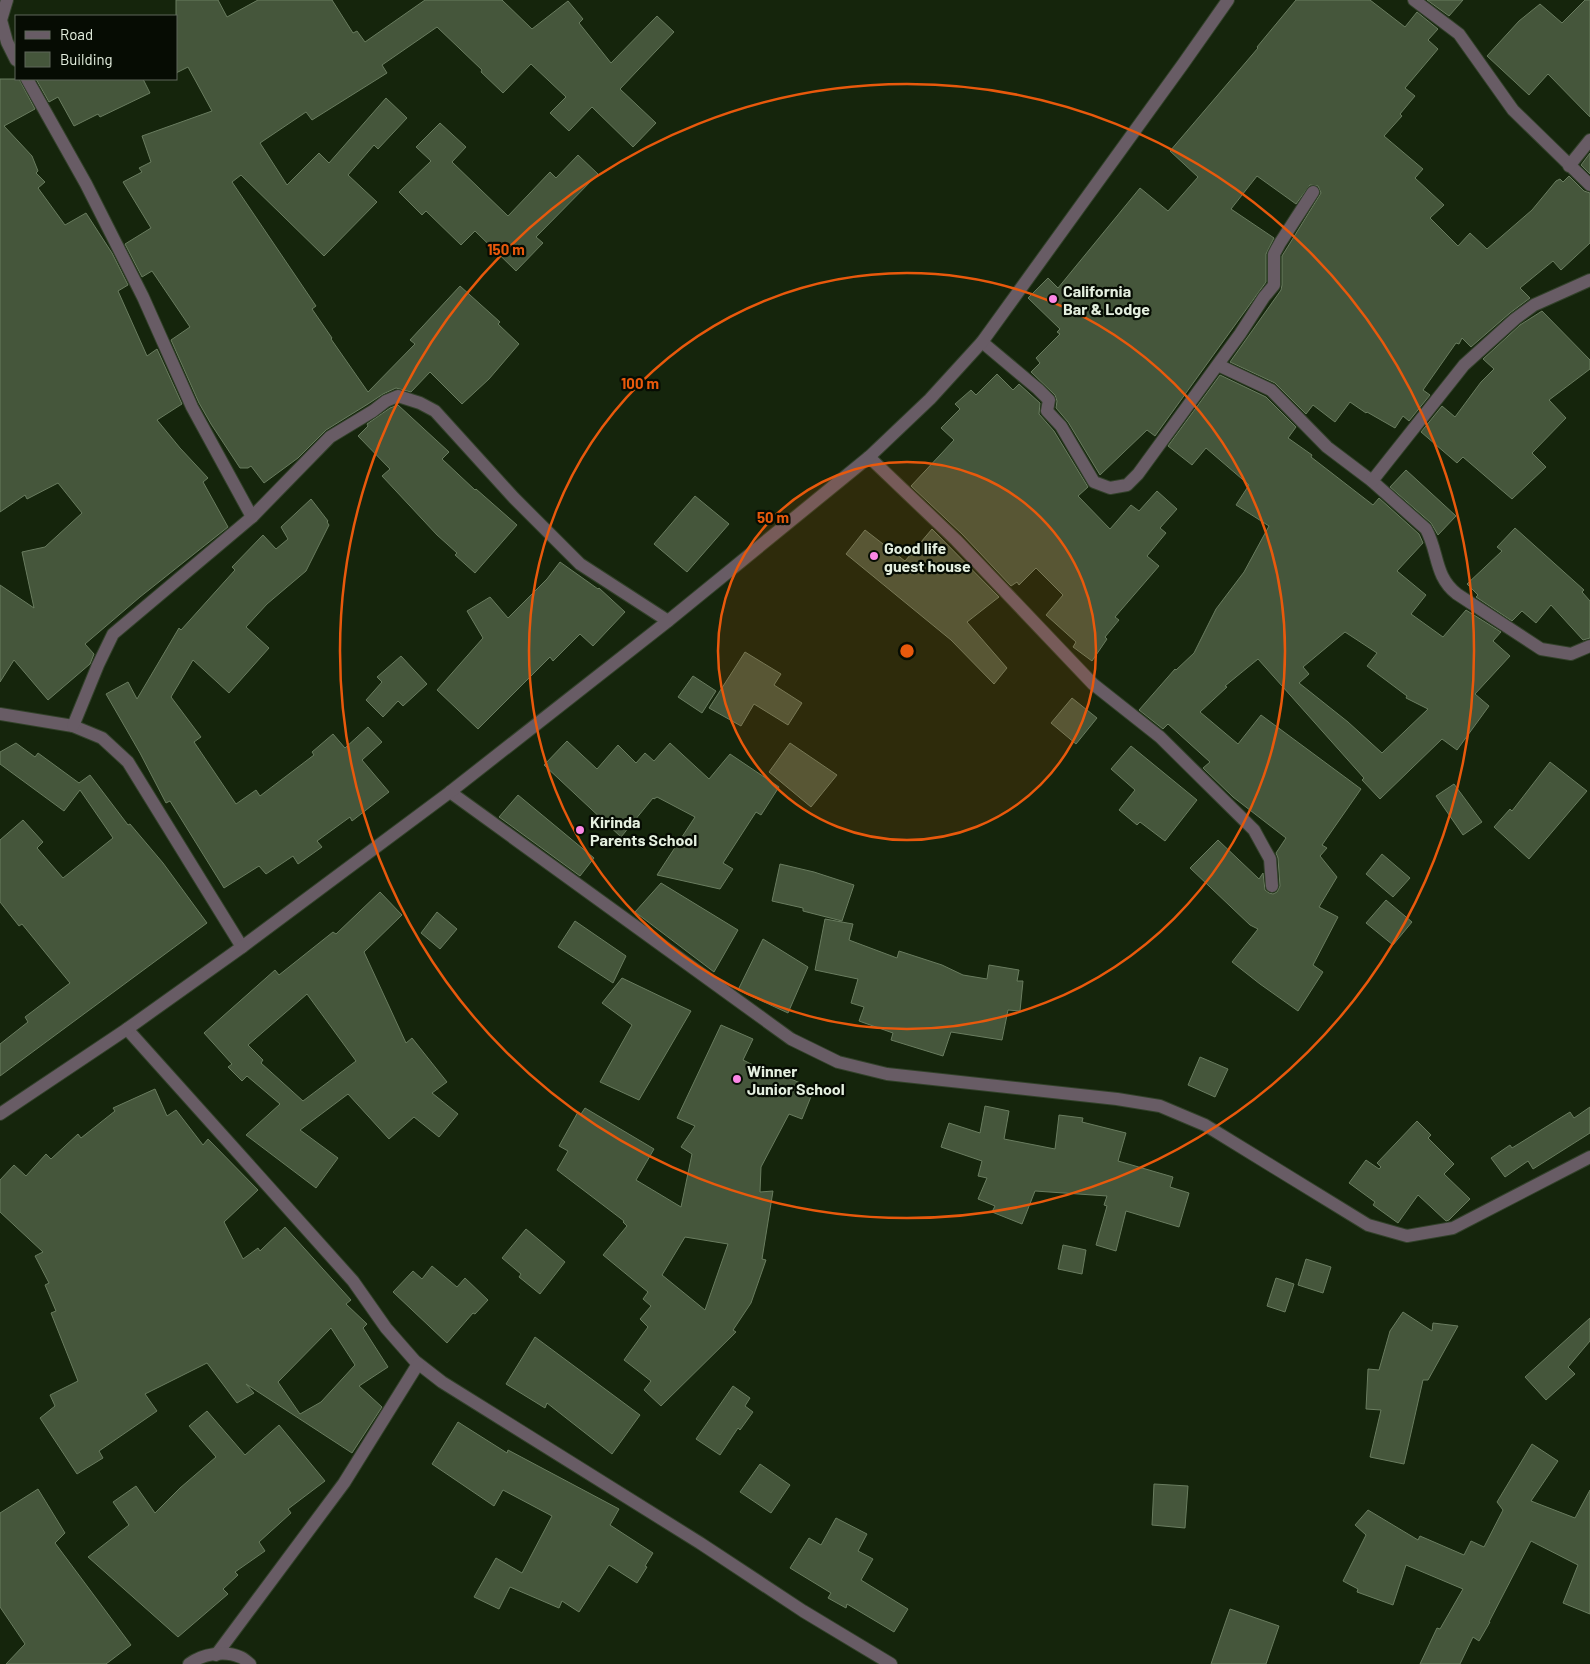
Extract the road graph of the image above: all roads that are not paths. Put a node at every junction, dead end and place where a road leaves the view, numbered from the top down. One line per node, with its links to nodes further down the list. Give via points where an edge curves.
1 (7, 0): 4 (street, via 0,20)
2 (1228, 0): 11 (street)
3 (1414, 0): 7 (street, via 1459,34 1512,110)
4 (15, 58)
5 (28, 80): 15 (street, via 86,184 143,296 192,407)
6 (1590, 140): 7 (street)
7 (1568, 166): 8 (street)
8 (1590, 185)
9 (1314, 192): 12 (street, via 1274,254 1274,285)
10 (1590, 280): 14 (street, via 1534,305 1464,365)
11 (982, 342): 12 (street, via 1049,400 1047,411 1061,426 1094,482 1110,488 1127,486 1138,474); 13 (street)
12 (1218, 365): 14 (street, via 1271,390 1327,447)
13 (869, 457): 16 (street); 21 (street, via 956,540 1093,684 1160,737 1254,830 1270,859)
14 (1372, 481): 17 (street, via 1426,529 1447,587 1541,649 1571,654)
15 (252, 517): 16 (street, via 330,437 398,396 435,412 580,564); 19 (street, via 113,634)
16 (668, 621): 20 (street)
17 (1590, 646)
18 (0, 714): 19 (street)
19 (73, 726): 22 (street, via 102,738 128,762)
20 (450, 792): 22 (street); 25 (street, via 791,1039 838,1062 887,1074 1160,1106 1205,1125 1368,1225 1407,1236 1453,1228)
21 (1272, 886)
22 (242, 946): 23 (street)
23 (127, 1029): 24 (street); 26 (street, via 353,1281 386,1328)
24 (0, 1114)
25 (1590, 1156)
26 (418, 1364): 27 (street, via 344,1483); 30 (street)
27 (216, 1655): 28 (street, via 203,1656); 29 (street, via 226,1653 241,1657)
28 (189, 1664)
29 (250, 1664)
30 (890, 1664)

